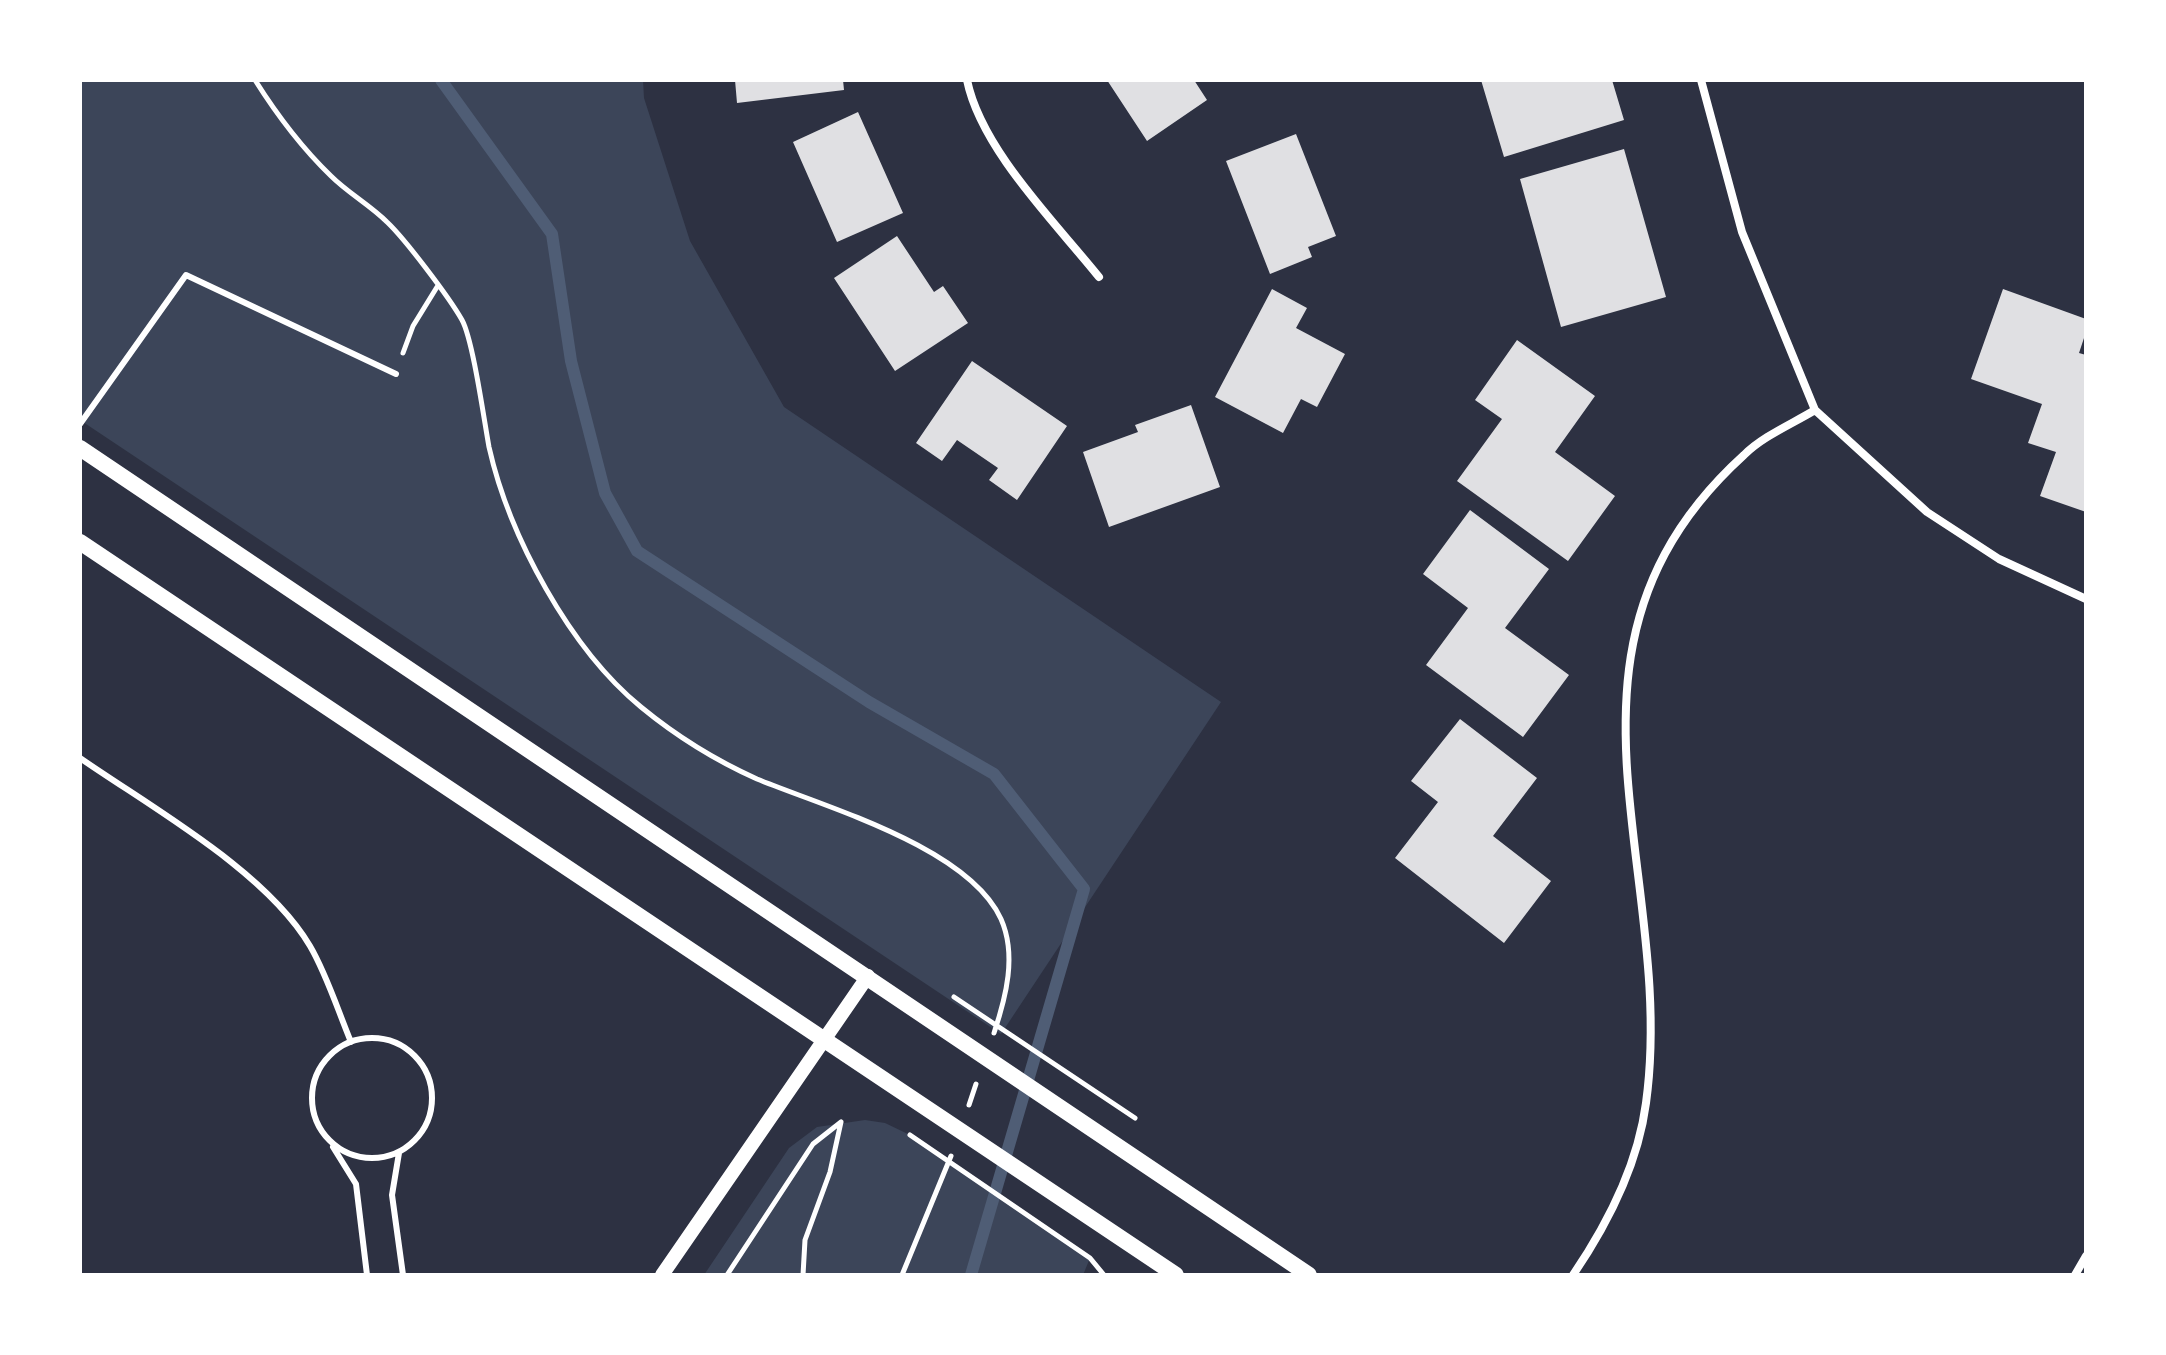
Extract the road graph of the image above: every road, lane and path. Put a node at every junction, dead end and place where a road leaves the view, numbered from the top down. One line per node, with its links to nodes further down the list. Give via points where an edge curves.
1 (255, 80): 5 (path, via 284,126 333,178 388,223)
2 (967, 80): 4 (street, via 970,99 1006,160)
3 (1701, 80): 7 (street, via 1742,232)
4 (1099, 277)
5 (437, 287): 6 (path, via 413,326); 17 (path, via 463,322 492,458 546,592 631,699 667,728 755,778 857,815 939,860 979,889 1001,919 1009,955 1005,1002)
6 (396, 374): 8 (lane, via 186,275)
7 (1815, 410): 11 (street, via 1927,512 1999,559); 35 (street, via 1745,453 1696,506 1664,555 1638,622 1626,685 1624,753 1651,1012 1646,1105 1623,1188)
8 (80, 424)
9 (80, 448): 13 (main road)
10 (80, 542): 15 (main road)
11 (2086, 599)
12 (81, 760): 16 (lane, via 254,879 283,908 311,947)
13 (868, 976): 15 (street); 34 (main road)
14 (954, 997): 20 (path)
15 (824, 1038): 28 (street); 33 (main road)
16 (351, 1042): 22 (lane, via 319,1068 312,1087 318,1128); 24 (lane, via 391,1041 408,1050 427,1075 432,1104 426,1124)
17 (990, 1045)
18 (979, 1074): 19 (path)
19 (964, 1117)
20 (1135, 1118)
21 (910, 1135): 32 (path, via 1090,1258)
22 (332, 1144): 24 (lane, via 364,1159); 26 (lane, via 356,1184)
23 (954, 1146): 31 (path)
24 (399, 1153): 27 (lane, via 392,1195)
25 (2086, 1256): 36 (street)
26 (367, 1275)
27 (403, 1275)
28 (662, 1275)
29 (727, 1275): 30 (path, via 813,1144 841,1122 830,1172 805,1240)
30 (803, 1275)
31 (902, 1275)
32 (1104, 1275)
33 (1176, 1275)
34 (1309, 1275)
35 (1573, 1275)
36 (2075, 1275)

